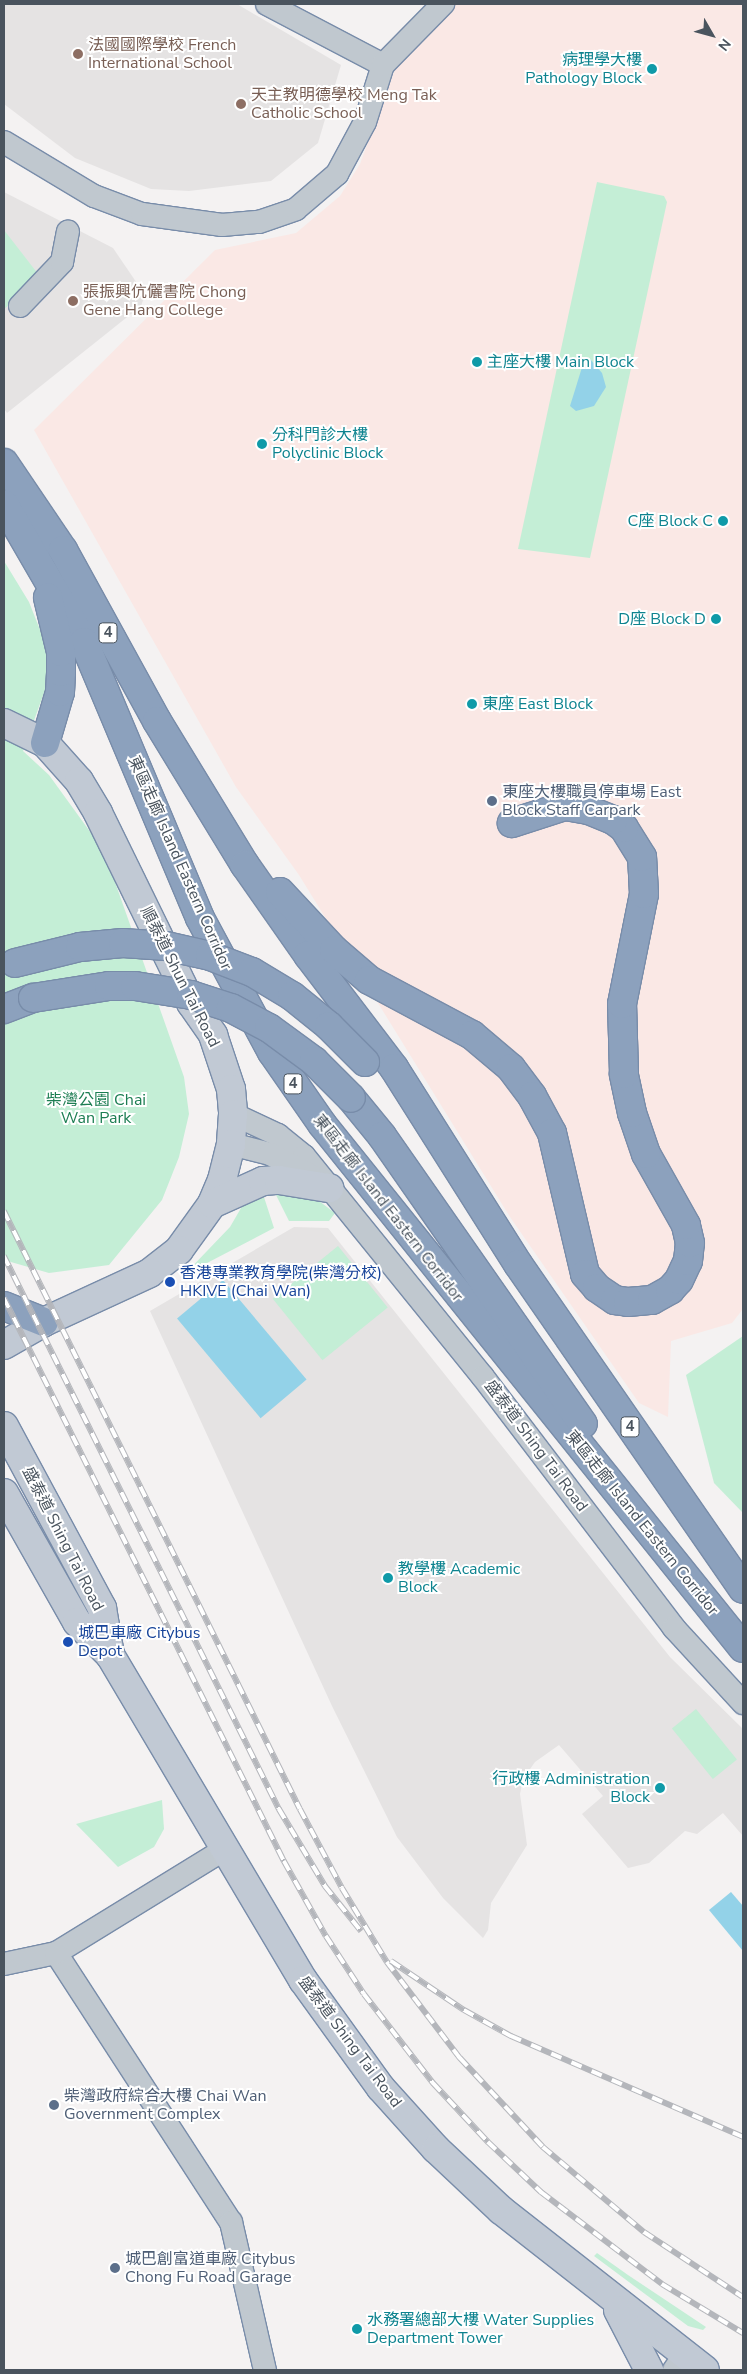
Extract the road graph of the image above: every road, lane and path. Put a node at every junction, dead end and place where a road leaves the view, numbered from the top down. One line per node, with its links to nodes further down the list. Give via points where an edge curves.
1 (267, 4): 3 (street)
2 (443, 4): 3 (street)
3 (383, 65): 4 (street, via 365,122 337,174 296,209 259,222 222,224 142,214 94,196)
4 (4, 142)
5 (68, 232): 6 (street, via 62,262)
6 (20, 306)
7 (4, 463): 12 (highway, 4, via 62,550 132,677)
8 (4, 504): 9 (highway, 東區走廊 Island Eastern Corridor / 4)
9 (24, 536): 11 (highway, via 44,585 61,652 60,692); 26 (highway, 東區走廊 Island Eastern Corridor / 4, via 84,642 200,918 272,1052 322,1124)
10 (4, 723): 11 (street, 順泰道 Shun Tai Road)
11 (45, 743): 16 (street, 順泰道 Shun Tai Road, via 79,781 98,813 191,1003 213,1035 231,1088)
12 (209, 806): 13 (highway, via 278,890 354,968 402,1000 472,1035 511,1068 532,1096 552,1133 585,1274 597,1288 615,1300 652,1300 670,1290 679,1280 688,1261 690,1243 686,1225 646,1154 632,1113 624,1074 622,1004 644,894 642,857 624,828 588,810 565,806); 20 (highway, 4, via 277,913 394,1068)
13 (512, 823)
14 (9, 966): 20 (highway, bridge, via 80,947 123,943 166,946 210,956 252,972 292,996 329,1026 365,1062)
15 (4, 1009): 26 (highway, bridge, via 33,998 109,986 142,986 190,995 230,1008 270,1028 314,1061 351,1098 427,1201)
16 (232, 1114): 17 (street, 順泰道 Shun Tai Road); 18 (street, 盛泰道 Shing Tai Road, via 278,1135 304,1156)
17 (231, 1144): 18 (street, 盛泰道 Shing Tai Road, via 270,1154); 19 (street, 順泰道 Shun Tai Road)
18 (329, 1188): 19 (street, via 279,1180 263,1181); 30 (street, 盛泰道 Shing Tai Road, via 483,1377 674,1628)
19 (212, 1204): 22 (street, 順泰道 Shun Tai Road, via 192,1235 164,1264)
20 (518, 1264): 27 (highway, 4)
21 (4, 1306): 22 (highway)
22 (44, 1322): 23 (street, 順泰道 Shun Tai Road)
23 (4, 1345)
24 (4, 1426): 29 (street, 盛泰道 Shing Tai Road, via 102,1608)
25 (4, 1493): 29 (street, 盛泰道 Shing Tai Road, via 77,1622)
26 (675, 1562): 28 (highway, 東區走廊 Island Eastern Corridor / 4)
27 (743, 1589)
28 (743, 1648)
29 (110, 1655): 31 (street, 盛泰道 Shing Tai Road)
30 (743, 1703)
31 (225, 1849): 32 (street); 34 (street, 盛泰道 Shing Tai Road, via 303,1980 381,2088 436,2149 502,2210)
32 (56, 1953): 33 (street); 36 (street, via 231,2222)
33 (4, 1964)
34 (610, 2298): 35 (street, 盛泰道 Shing Tai Road); 37 (street, via 640,2348)
35 (688, 2365)
36 (265, 2370)
37 (649, 2370)

